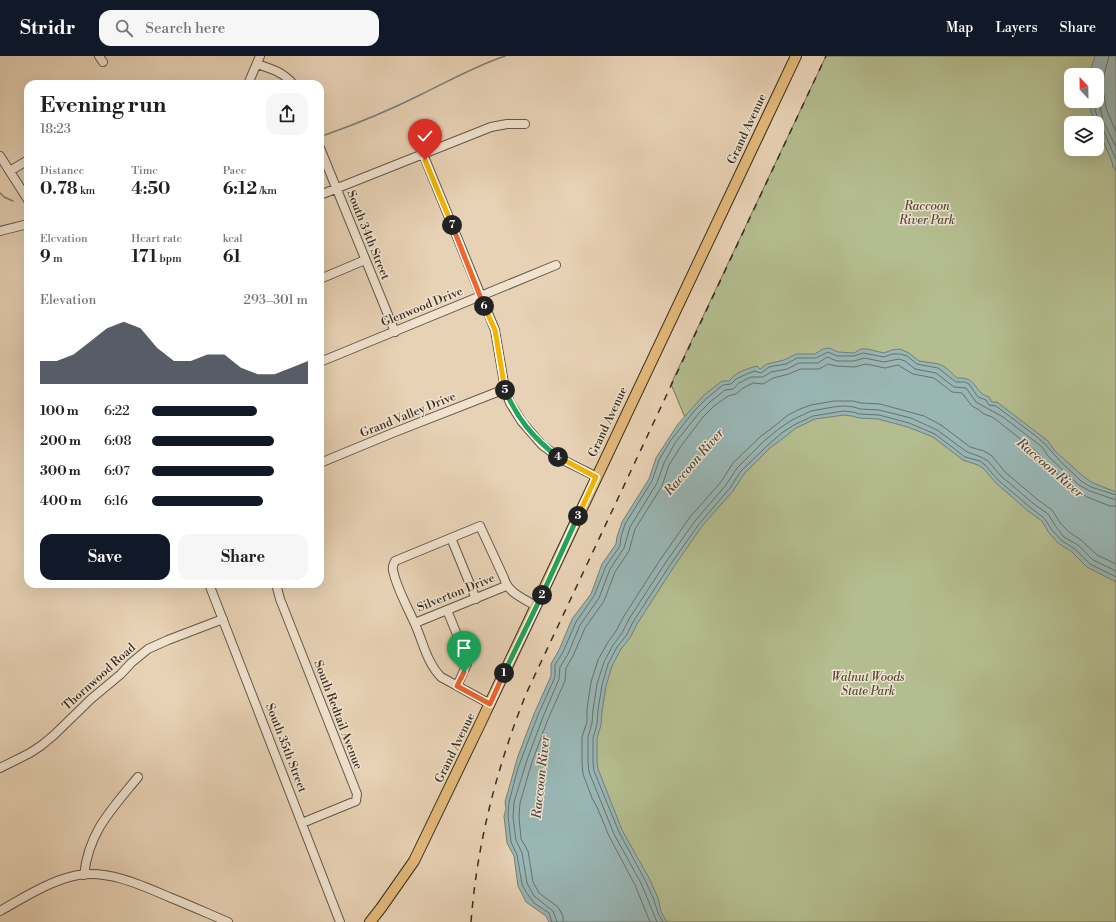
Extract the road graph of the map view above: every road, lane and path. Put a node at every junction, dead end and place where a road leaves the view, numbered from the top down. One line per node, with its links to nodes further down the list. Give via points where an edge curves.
1 (796, 56): 24 (main road, Grand Avenue)
2 (259, 60): 3 (street); 4 (street)
3 (250, 80)
4 (290, 80)
5 (525, 124): 6 (street, via 491,127)
6 (423, 154): 11 (street); 19 (street)
7 (0, 156): 10 (street)
8 (324, 158): 11 (street, South 34th Street)
9 (24, 162): 10 (street)
10 (10, 171): 12 (street)
11 (336, 189): 13 (street); 16 (street, South 34th Street)
12 (24, 194)
13 (324, 194)
14 (24, 225): 15 (street)
15 (0, 232)
16 (365, 260): 18 (street); 20 (street, South 34th Street)
17 (556, 265): 19 (street, Glenwood Drive)
18 (324, 277)
19 (481, 296): 20 (street, Glenwood Drive); 22 (street, via 495,330)
20 (395, 332): 21 (street, Glenwood Drive)
21 (324, 360)
22 (505, 390): 23 (street, Grand Valley Drive); 24 (street, via 522,422 542,445 561,460)
23 (324, 461)
24 (596, 477): 30 (main road, Grand Avenue)
25 (451, 538): 26 (street, via 480,526); 29 (street); 33 (street, via 395,561 392,568)
26 (506, 586): 29 (street, Silverton Drive); 30 (street)
27 (211, 588): 32 (street, South 35th Street)
28 (277, 588): 38 (street, South Redtail Avenue, via 357,794 356,801)
29 (476, 599): 31 (street, Silverton Drive)
30 (536, 606): 35 (main road, Grand Avenue)
31 (447, 610): 33 (street, Silverton Drive); 34 (street, via 467,664)
32 (223, 619): 36 (street, Thornwood Road, via 148,649 42,745); 38 (street, South 35th Street)
33 (415, 623): 34 (street, via 435,671)
34 (457, 686): 35 (street)
35 (490, 704): 43 (main road, Grand Avenue, via 414,861)
36 (0, 768)
37 (138, 777): 39 (street, via 96,831 88,852)
38 (302, 823): 42 (street, South 35th Street)
39 (84, 875): 40 (street, via 61,880); 41 (street, via 109,876 133,882)
40 (0, 911)
41 (228, 922)
42 (340, 922)
43 (370, 922)

